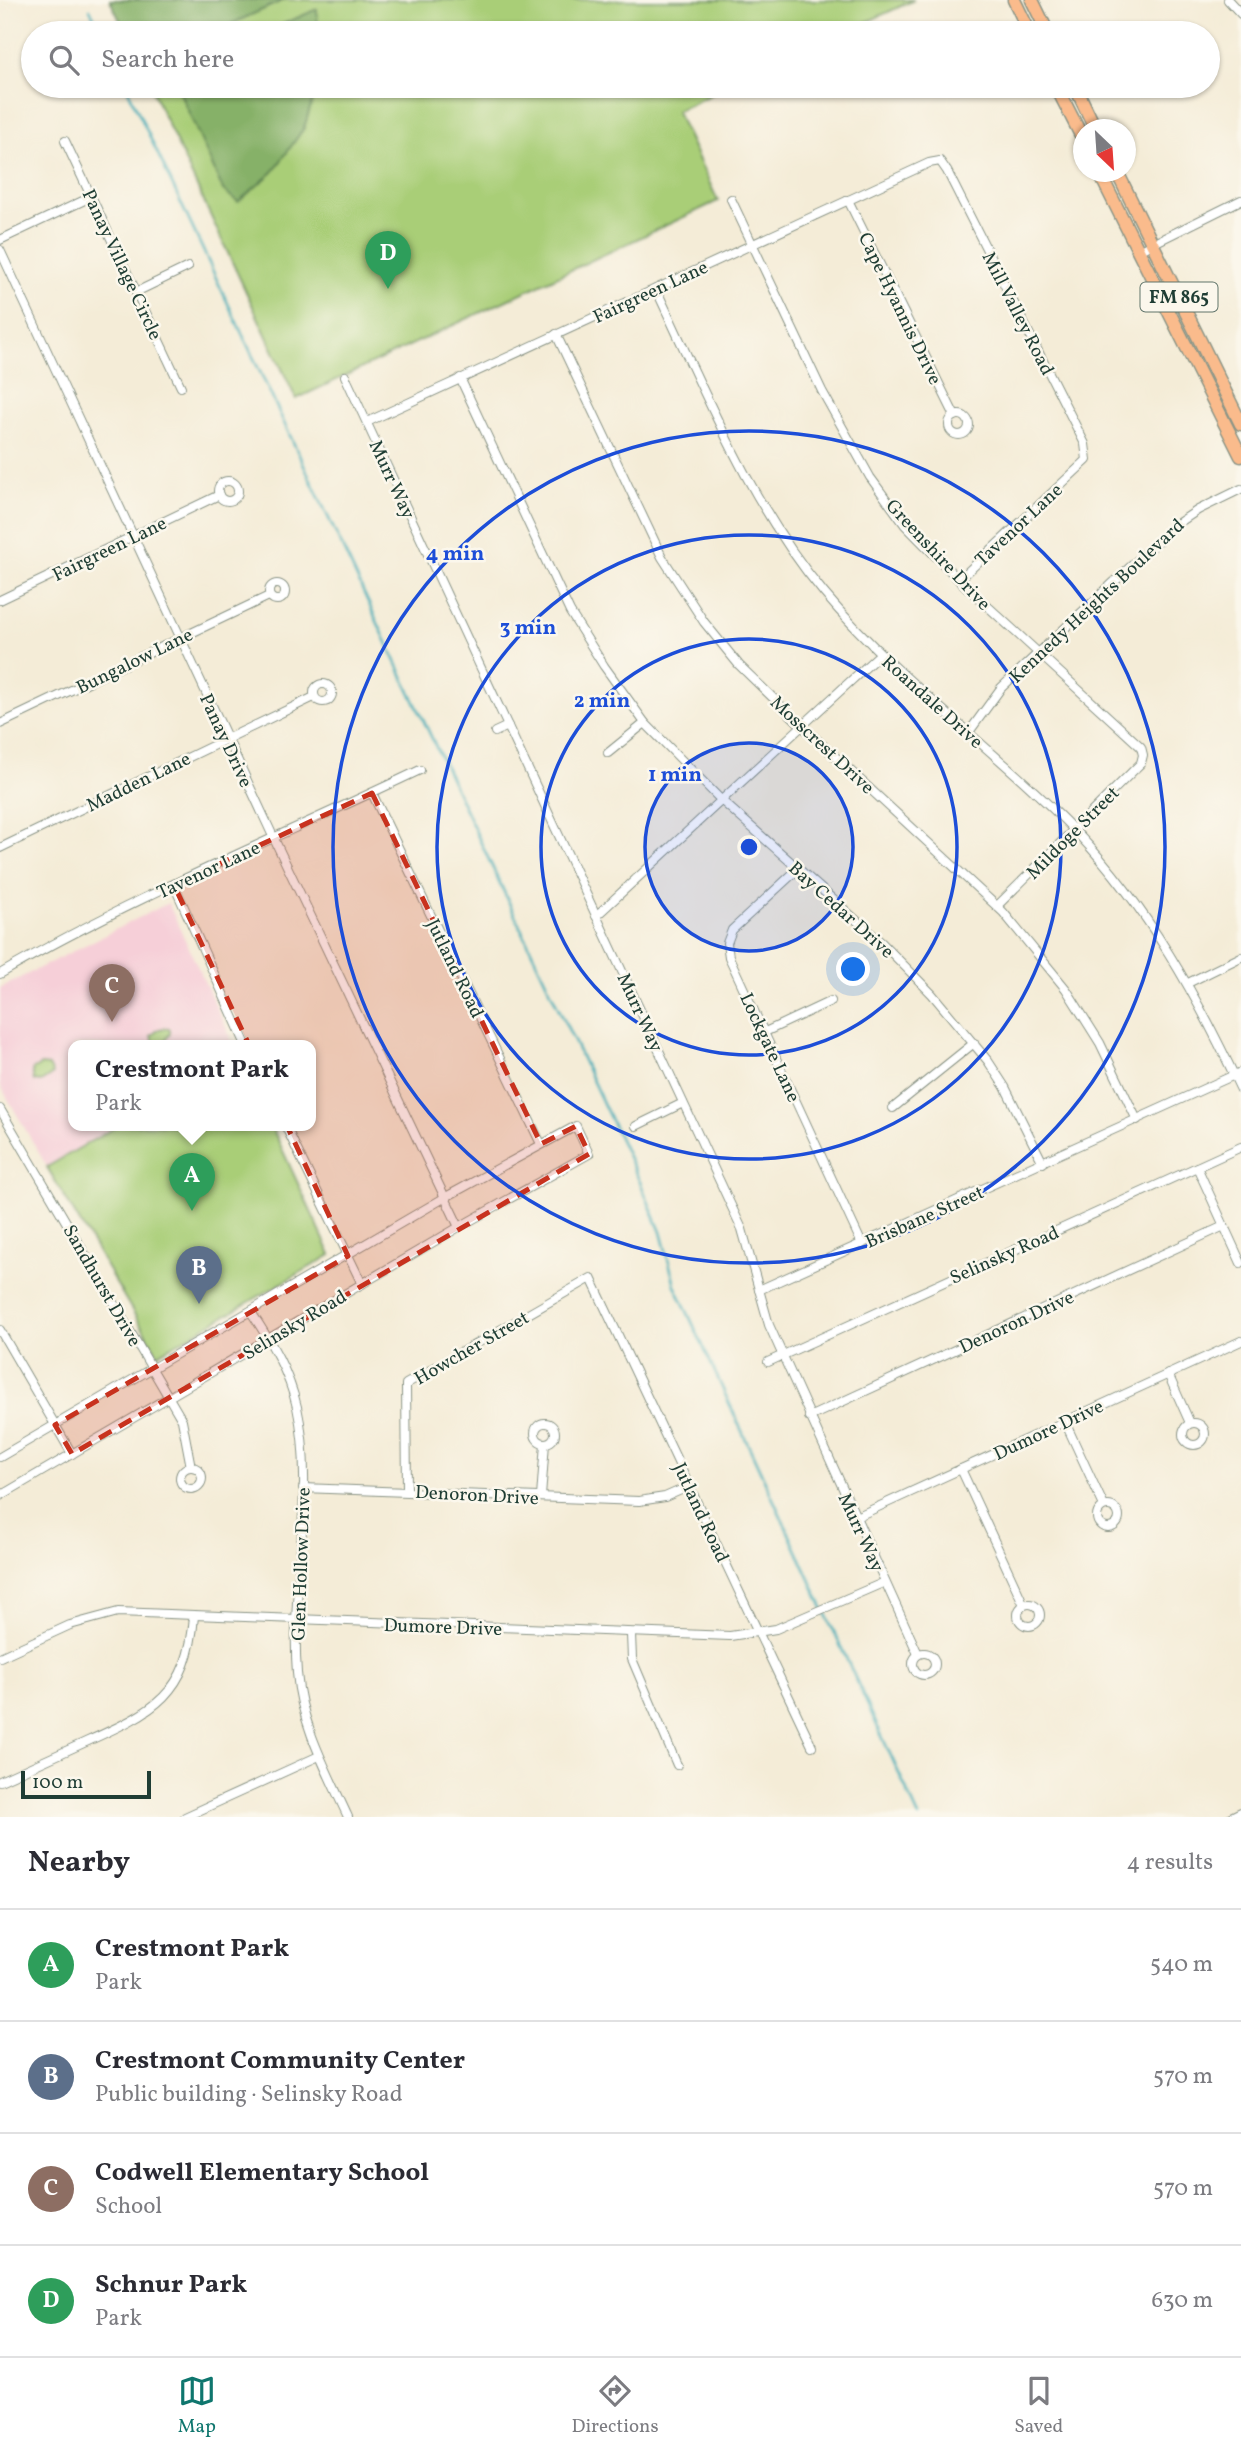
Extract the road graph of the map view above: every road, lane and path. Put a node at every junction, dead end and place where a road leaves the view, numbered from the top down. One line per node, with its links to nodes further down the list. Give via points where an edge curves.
1 (1014, 0): 5 (main road)
2 (1031, 0): 6 (main road)
3 (1228, 0): 4 (street)
4 (1241, 14)
5 (1024, 21)
6 (1042, 21)
7 (1062, 98): 10 (main road)
8 (1068, 98): 10 (main road)
9 (1081, 98): 11 (main road)
10 (1064, 101): 12 (main road)
11 (1091, 119)
12 (1073, 120)
13 (65, 141): 17 (street, Panay Village Circle)
14 (935, 162): 19 (street, Fairgreen Lane); 39 (street, Mill Valley Road, via 947,171 1085,444 1087,460)
15 (1104, 182): 25 (main road, FM 865)
16 (1122, 182): 23 (main road, FM 865)
17 (91, 197): 21 (street); 28 (street, Panay Village Circle)
18 (731, 199): 22 (street, Greenshire Drive)
19 (848, 200): 22 (street, Fairgreen Lane); 35 (street, Cape Hyannis Drive)
20 (1241, 200): 23 (street)
21 (0, 240)
22 (753, 244): 27 (street, Fairgreen Lane); 43 (street, Greenshire Drive, via 822,391 870,477 905,525)
23 (1152, 244): 25 (street); 30 (main road, FM 865)
24 (0, 250): 42 (street, Panay Drive)
25 (1138, 251): 31 (main road, FM 865)
26 (188, 267): 28 (street)
27 (656, 289): 29 (street, Fairgreen Lane); 48 (street, Roandale Drive, via 742,471 780,536 824,593)
28 (136, 292): 34 (street, Panay Village Circle)
29 (556, 334): 33 (street, Fairgreen Lane); 52 (street, Mosscrest Drive, via 662,557 704,622 739,665)
30 (1212, 366): 31 (main road); 37 (main road, FM 865)
31 (1199, 372): 38 (main road, FM 865)
32 (345, 376): 36 (street, Murr Way)
33 (460, 379): 36 (street, Fairgreen Lane); 50 (street, Bay Cedar Drive, via 570,612)
34 (181, 387)
35 (955, 416)
36 (367, 422): 53 (street, Murr Way)
37 (1241, 424)
38 (1241, 456)
39 (1077, 469): 43 (street, Tavenor Lane)
40 (1241, 489): 47 (street, Kennedy Heights Boulevard, via 1174,526)
41 (219, 495): 42 (street, Fairgreen Lane)
42 (134, 536): 45 (street, Fairgreen Lane); 46 (street, Panay Drive)
43 (959, 580): 47 (street, Greenshire Drive)
44 (269, 596): 46 (street, Bungalow Lane)
45 (0, 600)
46 (179, 638): 51 (street, Bungalow Lane); 56 (street, Panay Drive)
47 (1037, 652): 55 (street, Kennedy Heights Boulevard, via 1001,688); 58 (street, Greenshire Drive, via 1141,747)
48 (880, 653): 52 (street); 55 (street, Roandale Drive)
49 (314, 697): 56 (street, Madden Lane)
50 (645, 723): 57 (street); 61 (street, Bay Cedar Drive)
51 (0, 724)
52 (801, 725): 61 (street); 67 (street, Mosscrest Drive)
53 (508, 726): 54 (street); 68 (street, Murr Way)
54 (495, 732)
55 (969, 732): 62 (street, Roandale Drive)
56 (227, 738): 63 (street, Panay Drive); 64 (street, Madden Lane)
57 (608, 753)
58 (1143, 755): 62 (street, Mildoge Street, via 1141,763)
59 (420, 770): 60 (street, Tavenor Lane)
60 (372, 793): 63 (street, Tavenor Lane); 84 (street, Jutland Road)
61 (721, 800): 65 (street, Bay Cedar Drive); 68 (street)
62 (1074, 831): 67 (street, Mildoge Street); 71 (street, Roandale Drive, via 1128,894)
63 (274, 838): 66 (street, Tavenor Lane); 88 (street, Panay Drive)
64 (0, 848)
65 (798, 869): 73 (street, Lockgate Lane, via 732,930 727,943 729,957); 75 (street, Bay Cedar Drive, via 882,943)
66 (174, 885): 70 (street, Tavenor Lane); 74 (street)
67 (997, 906): 81 (street, Mosscrest Drive, via 1066,989 1100,1043)
68 (596, 916): 78 (street, Murr Way)
69 (1241, 957): 71 (street)
70 (0, 974)
71 (1188, 983): 76 (street, Roandale Drive)
72 (831, 1001): 73 (street)
73 (765, 1032): 91 (street, Lockgate Lane)
74 (244, 1040)
75 (974, 1043): 79 (street); 86 (street, Bay Cedar Drive, via 1005,1087)
76 (1238, 1074): 77 (street, Roandale Drive); 81 (street, Brisbane Street)
77 (1241, 1090)
78 (683, 1103): 82 (street); 96 (street, Murr Way, via 742,1229)
79 (892, 1108)
80 (0, 1110): 103 (street, Sandhurst Drive)
81 (1137, 1120): 86 (street, Brisbane Street)
82 (636, 1126)
83 (288, 1131): 92 (street)
84 (541, 1144): 88 (street, Selinsky Road); 90 (street, Selinsky Road, via 576,1126 589,1154)
85 (1241, 1147): 87 (street, Selinsky Road)
86 (1043, 1163): 91 (street, Brisbane Street)
87 (1197, 1167): 89 (street); 101 (street, Selinsky Road)
88 (444, 1198): 90 (street, Panay Drive); 92 (street, Selinsky Road)
89 (1224, 1226): 93 (street); 106 (street, Denoron Drive)
90 (459, 1227): 95 (street, Selinsky Road)
91 (862, 1244): 96 (street, Brisbane Street)
92 (348, 1256): 95 (street); 97 (street, Selinsky Road)
93 (1241, 1263)
94 (591, 1278): 115 (street, Jutland Road); 117 (street, Howcher Street, via 406,1384)
95 (362, 1284): 99 (street, Selinsky Road)
96 (759, 1290): 101 (street, Murr Way)
97 (251, 1312): 99 (street, Glen Hollow Drive); 103 (street, Selinsky Road)
98 (0, 1330): 109 (street)
99 (270, 1340): 105 (street, Selinsky Road); 116 (street, Glen Hollow Drive, via 296,1406 303,1444)
100 (1241, 1341): 104 (street, Dumore Drive)
101 (781, 1356): 102 (street, Selinsky Road); 106 (street, Murr Way)
102 (768, 1362)
103 (152, 1369): 105 (street, Sandhurst Drive); 109 (street, Selinsky Road)
104 (1168, 1374): 107 (street, Dumore Drive); 108 (street)
105 (170, 1397): 111 (street, Selinsky Road); 113 (street, Sandhurst Drive, via 182,1420)
106 (809, 1417): 121 (street, Murr Way)
107 (1065, 1422): 114 (street, Dumore Drive); 120 (street)
108 (1190, 1423)
109 (55, 1425): 111 (street); 112 (street, Selinsky Road)
110 (545, 1443): 119 (street)
111 (72, 1454): 118 (street, Selinsky Road)
112 (0, 1457)
113 (191, 1467)
114 (961, 1469): 121 (street, Dumore Drive); 123 (street)
115 (690, 1486): 119 (street, Denoron Drive, via 639,1502); 126 (street, Jutland Road)
116 (303, 1488): 117 (street, Denoron Drive); 125 (street, Glen Hollow Drive)
117 (407, 1491): 119 (street, Denoron Drive)
118 (0, 1496)
119 (541, 1497)
120 (1104, 1506)
121 (856, 1517): 122 (street, Murr Way)
122 (885, 1581): 126 (street, Dumore Drive); 128 (street, Murr Way)
123 (1024, 1605)
124 (194, 1616): 125 (street, Dumore Drive); 129 (street, Dumore Drive, via 118,1612 93,1617); 133 (street, via 192,1644 182,1670 153,1708)
125 (298, 1619): 127 (street, Dumore Drive); 131 (street, Glen Hollow Drive, via 298,1684)
126 (759, 1633): 127 (street, Dumore Drive); 130 (street, Jutland Road)
127 (631, 1634): 132 (street, via 632,1659)
128 (918, 1654)
129 (0, 1657)
130 (812, 1746)
131 (319, 1756): 135 (street); 136 (street, Glen Hollow Drive)
132 (677, 1765)
133 (0, 1781)
134 (1241, 1812): 137 (street)
135 (185, 1817)
136 (348, 1817)
137 (1231, 1817)

